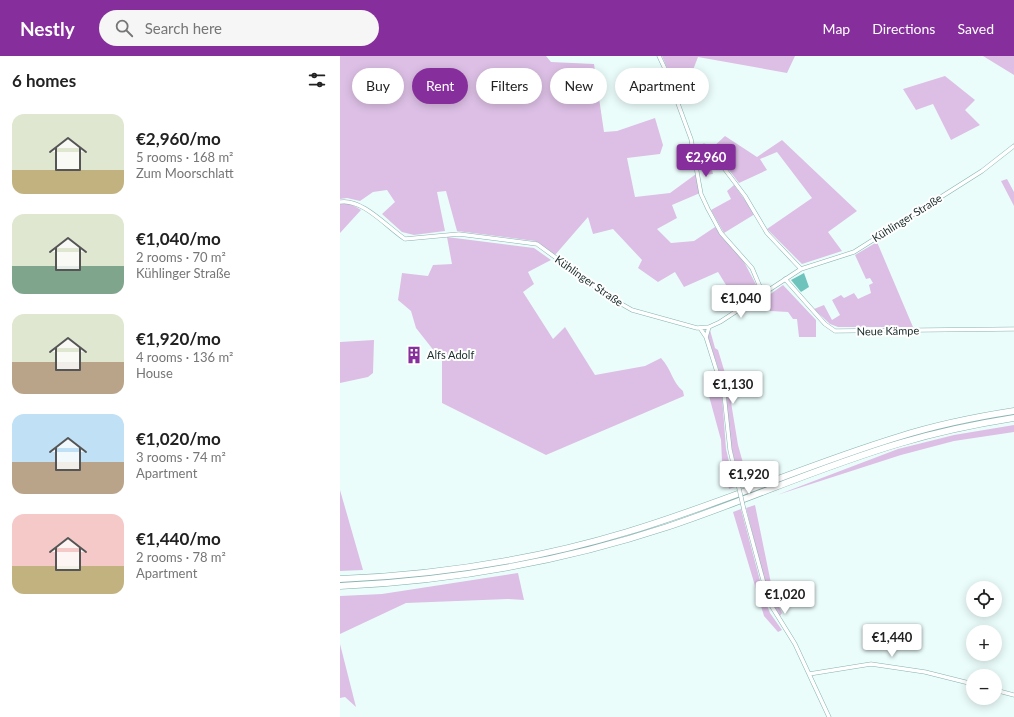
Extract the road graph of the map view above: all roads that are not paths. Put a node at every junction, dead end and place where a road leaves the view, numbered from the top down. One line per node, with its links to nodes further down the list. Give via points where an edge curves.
1 (659, 56): 3 (street)
2 (1014, 146): 5 (street, Kühlinger Straße, via 982,171 854,252)
3 (694, 149): 5 (street, via 708,147 745,196 767,233); 7 (street, via 701,194 708,209 721,233 752,268)
4 (340, 202): 9 (street, Kühlinger Straße, via 358,204 405,239 459,234 537,244 611,298 632,310)
5 (802, 269): 6 (street, Kühlinger Straße)
6 (785, 279): 7 (street, Kühlinger Straße); 10 (street, Neue Kämpe, via 825,324 835,331)
7 (764, 294): 8 (street, Kühlinger Straße)
8 (709, 327): 9 (street, Kühlinger Straße); 11 (street)
9 (700, 328): 11 (street)
10 (1014, 329)
11 (706, 337): 16 (street, bridge, via 724,394 730,450 769,602 795,644)
12 (1014, 411): 14 (highway, via 937,426 898,437 665,520 587,543 511,560 449,570)
13 (1014, 418): 15 (highway, via 900,443 667,527 589,549 505,568 427,580)
14 (340, 579)
15 (340, 586)
16 (809, 674): 17 (street, via 871,664 926,672); 20 (street)
17 (966, 682)
18 (1002, 692): 19 (street)
19 (1014, 695)
20 (829, 717)

